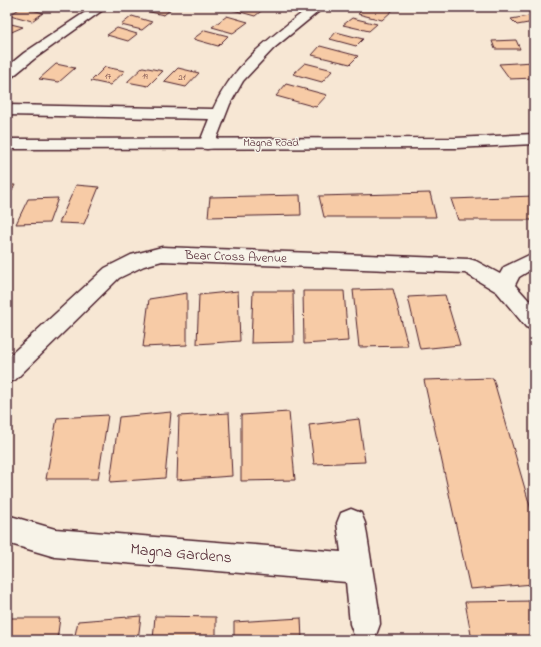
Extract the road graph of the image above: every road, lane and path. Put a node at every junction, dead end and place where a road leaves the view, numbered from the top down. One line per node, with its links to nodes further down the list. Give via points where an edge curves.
1 (101, 7): 3 (street)
2 (318, 7): 5 (street, via 262,53 229,92)
3 (7, 74)
4 (7, 110): 5 (street)
5 (218, 114): 8 (street)
6 (534, 139): 8 (street, Magna Road, via 456,143)
7 (7, 144): 8 (street, Magna Road)
8 (207, 144)
9 (529, 262): 10 (street, via 511,272)
10 (504, 286): 11 (street, Bear Cross Avenue); 12 (street, Bear Cross Avenue, via 469,266 162,254 138,260 112,273)
11 (534, 321)
12 (7, 373)
13 (351, 523): 15 (street)
14 (7, 529): 15 (street, Magna Gardens, via 55,544)
15 (358, 568): 16 (street, via 364,595)
16 (365, 624)

